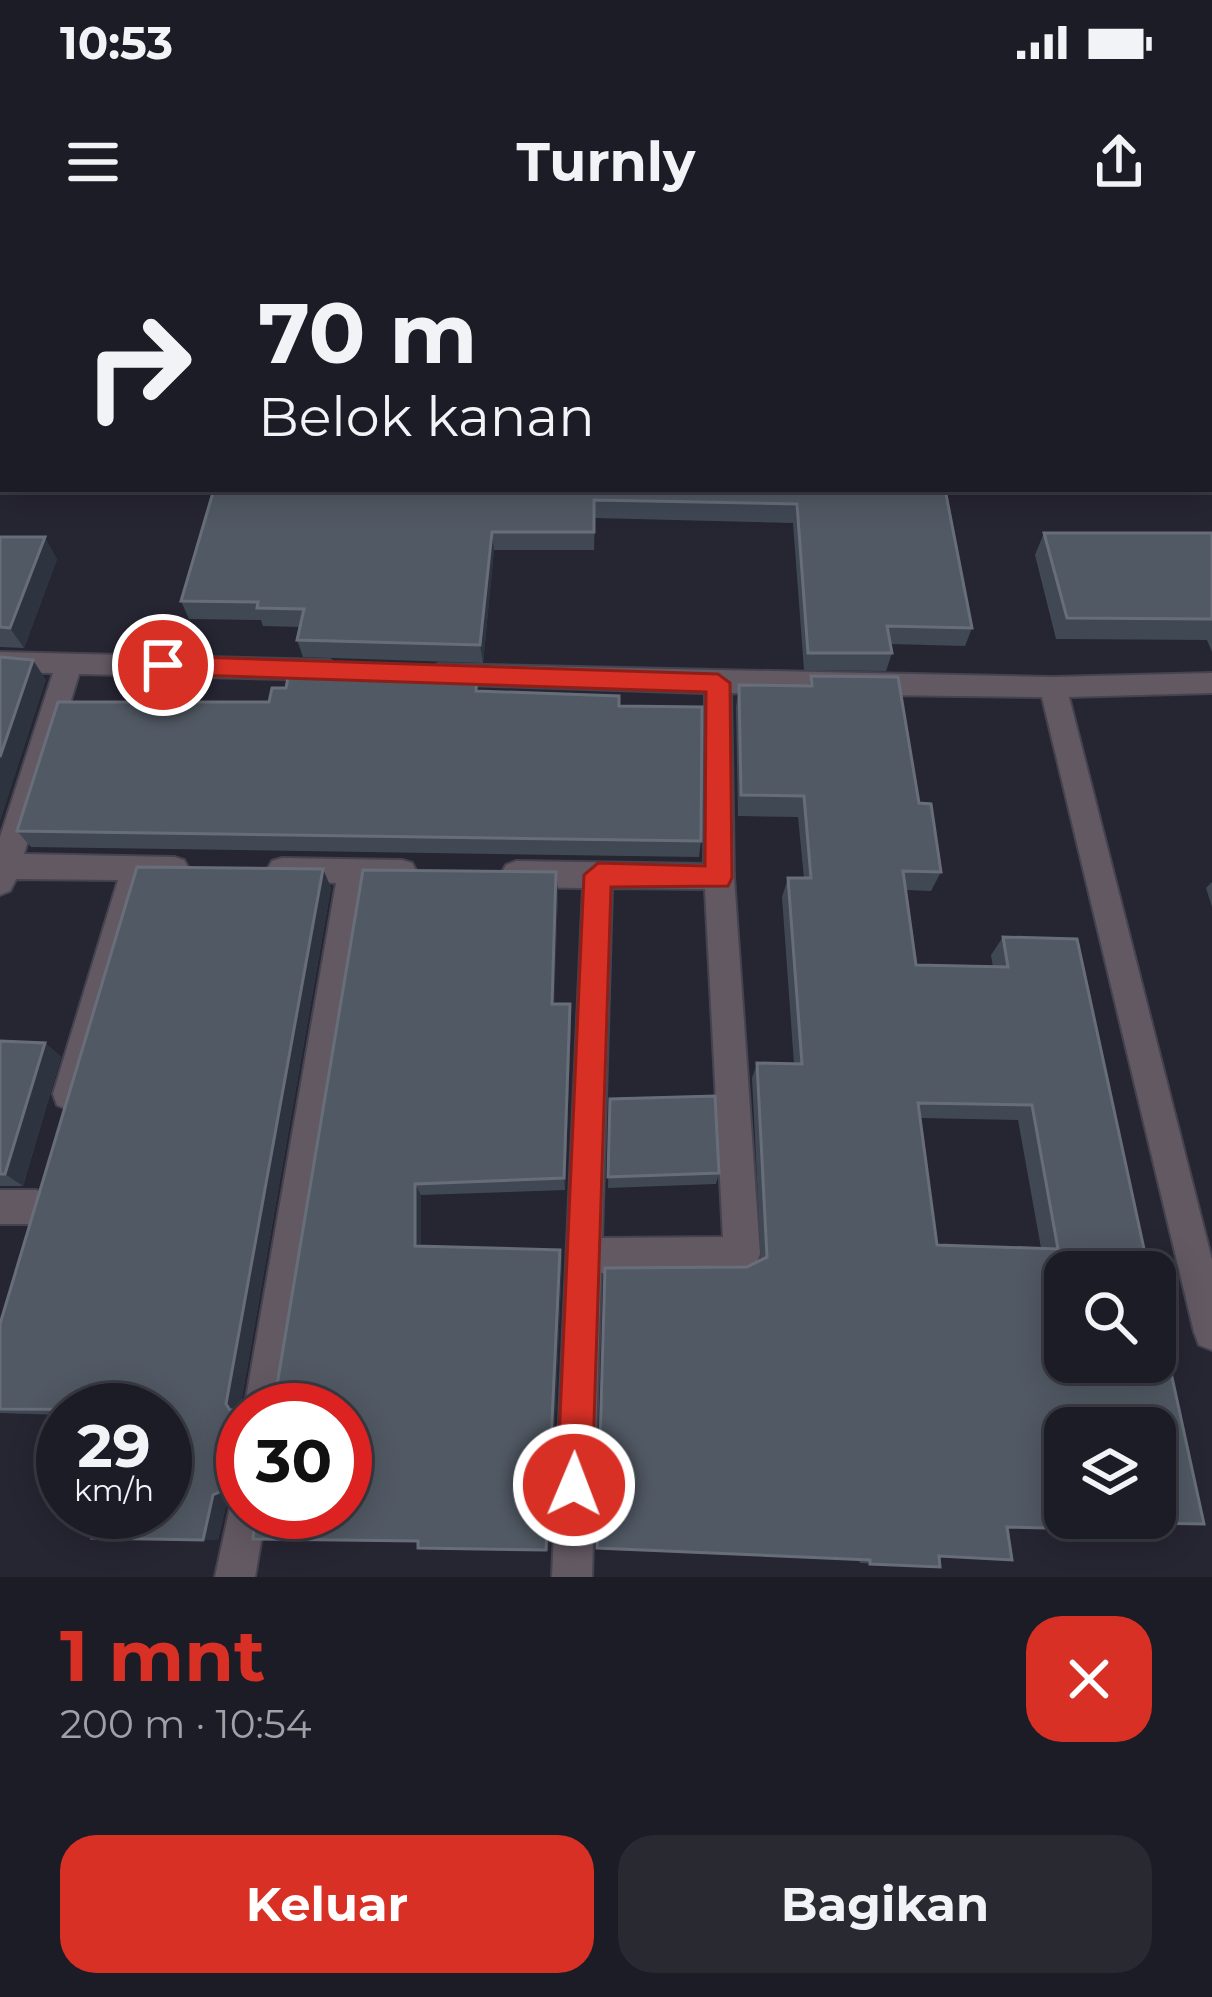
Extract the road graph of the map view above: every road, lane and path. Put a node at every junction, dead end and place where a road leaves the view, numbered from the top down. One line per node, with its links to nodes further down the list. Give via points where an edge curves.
1 (0, 662): 2 (street)
2 (70, 662): 3 (street); 14 (street)
3 (358, 671)
4 (406, 673): 5 (street)
5 (718, 683): 7 (street); 16 (street)
6 (1212, 683): 7 (street)
7 (1053, 687): 21 (street)
8 (136, 868): 9 (street); 14 (street); 17 (street)
9 (201, 869)
10 (244, 870): 11 (street)
11 (353, 871): 12 (street); 22 (street)
12 (442, 872)
13 (487, 873): 15 (street)
14 (3, 874)
15 (598, 875): 16 (street); 20 (street)
16 (718, 878): 20 (street, via 742,1254)
17 (62, 1117)
18 (26, 1200): 19 (street)
19 (24, 1250)
20 (581, 1256): 25 (street)
21 (1212, 1332)
22 (268, 1383)
23 (241, 1539): 24 (street)
24 (235, 1577)
25 (572, 1577)

